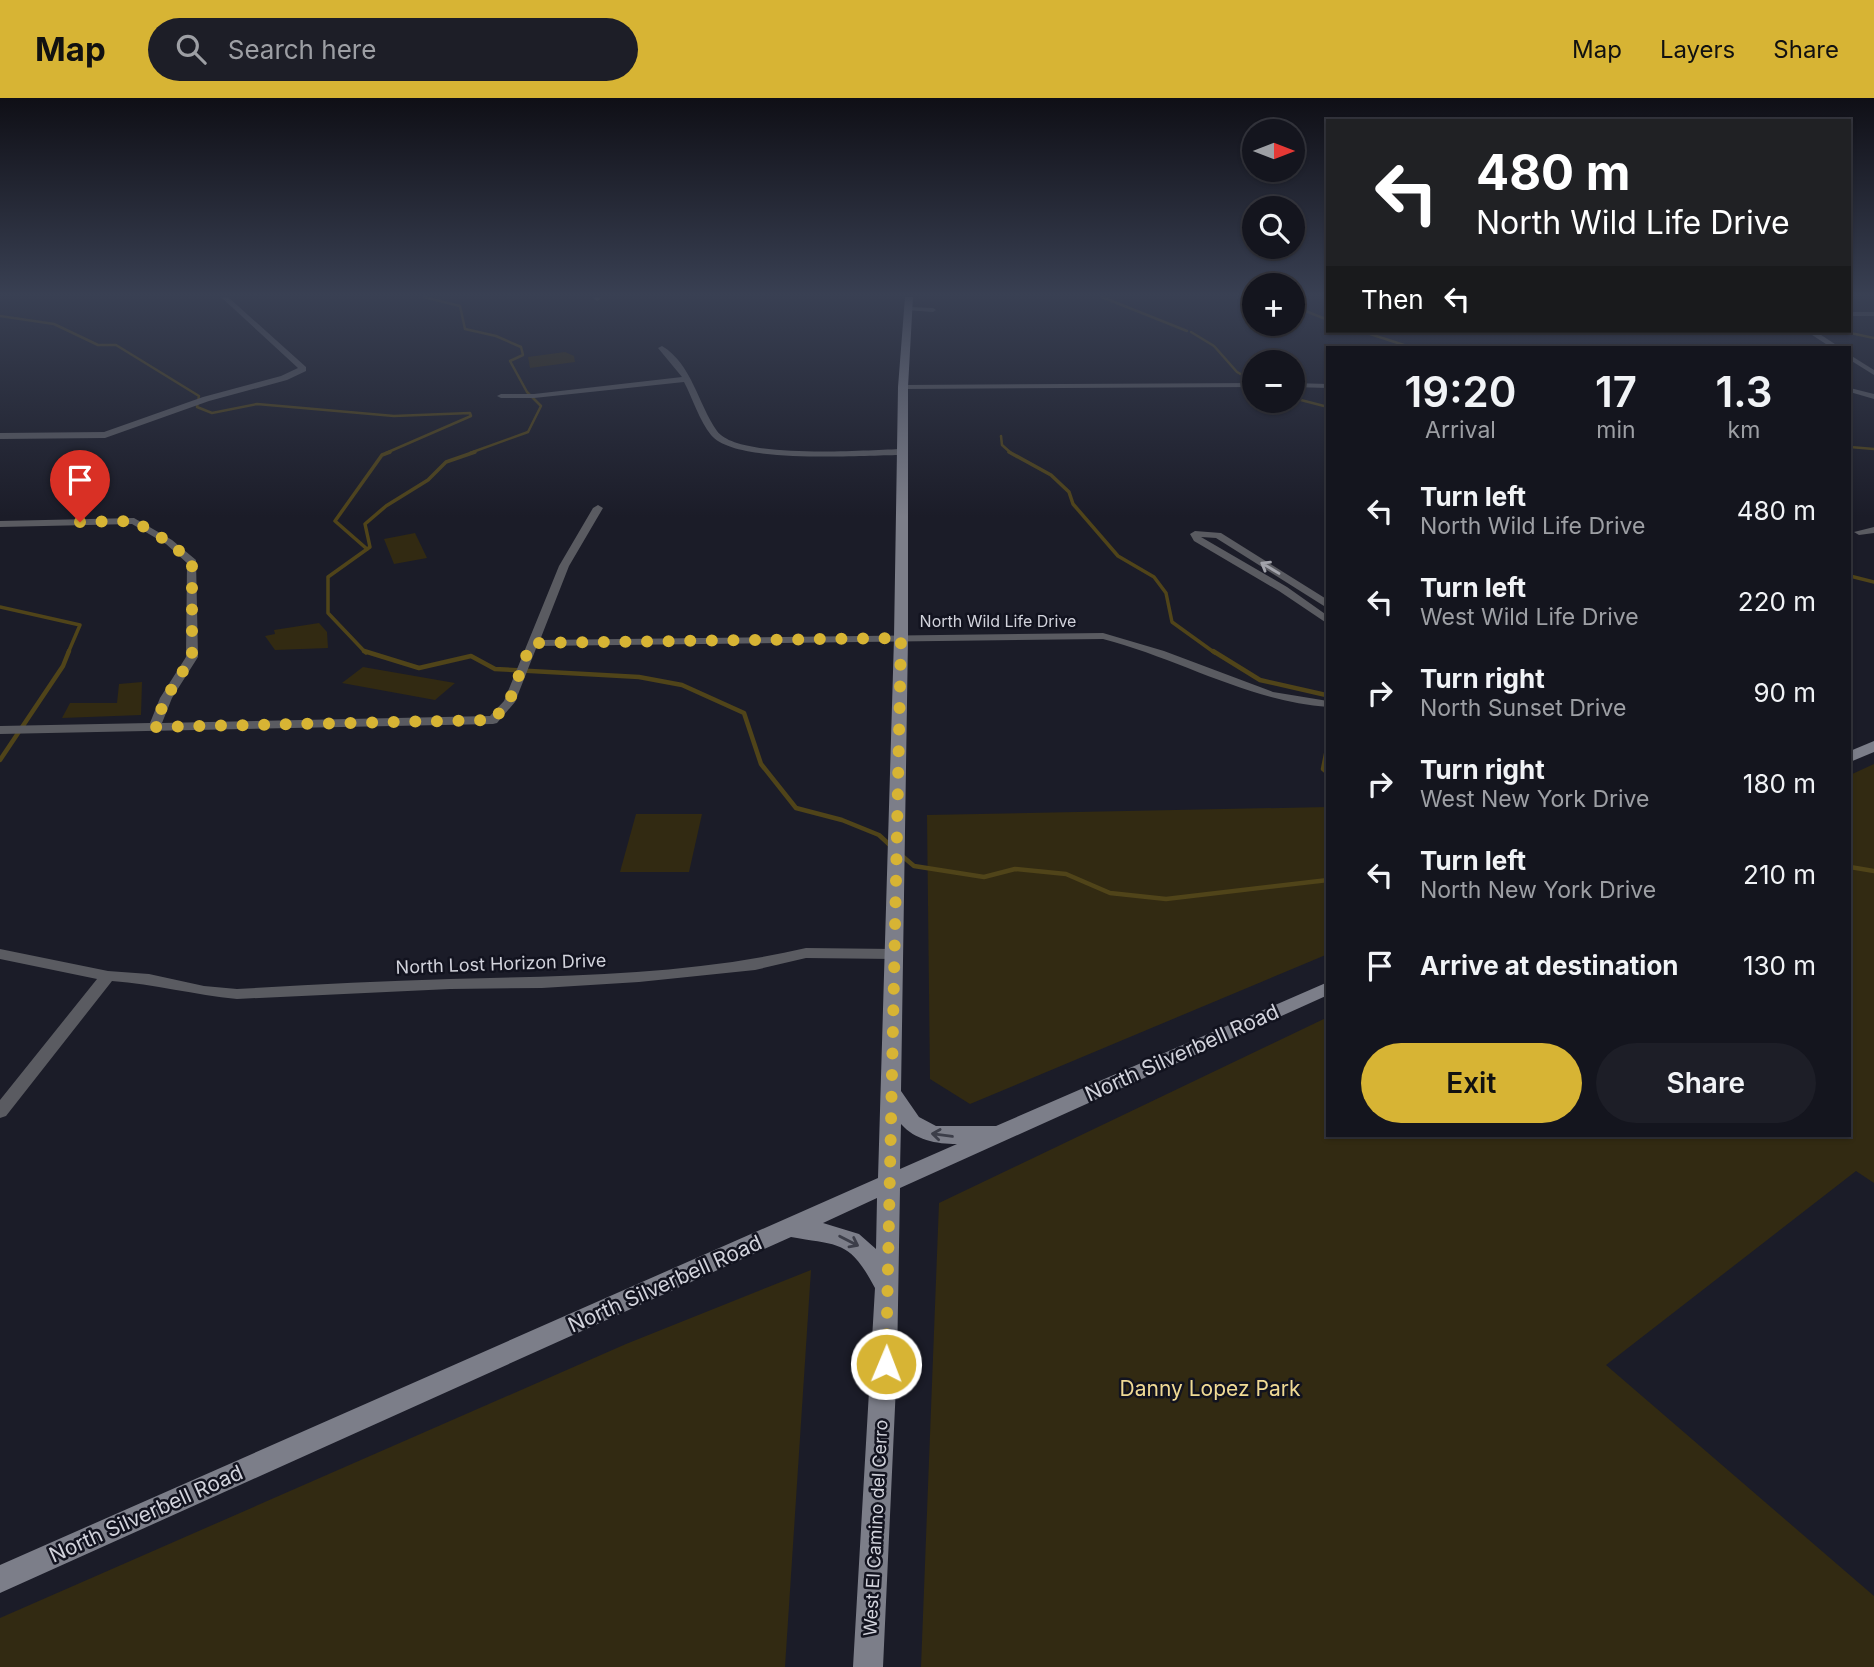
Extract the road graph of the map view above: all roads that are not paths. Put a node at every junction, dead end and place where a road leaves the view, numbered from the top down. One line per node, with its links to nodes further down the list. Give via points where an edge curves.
1 (300, 370): 12 (street, via 105,435)
2 (679, 370): 4 (street)
3 (904, 370): 8 (street, West El Camino del Cerro)
4 (686, 379): 10 (street); 13 (street, via 715,435 752,451)
5 (1242, 385): 8 (street)
6 (1305, 385): 7 (street)
7 (1326, 386)
8 (903, 387): 13 (street, West El Camino del Cerro)
9 (1851, 390): 11 (street)
10 (501, 396)
11 (1874, 397)
12 (0, 436)
13 (902, 452): 20 (street, West El Camino del Cerro)
14 (598, 508): 21 (street, via 564,566)
15 (0, 524): 23 (street, via 134,521 192,562 192,657)
16 (1874, 530): 17 (street)
17 (1859, 532)
18 (1326, 603): 19 (street, one-way to 19, via 1218,535 1195,534)
19 (1326, 620)
20 (901, 638): 21 (street, North Wild Life Drive); 22 (street, North Wild Life Drive, via 1102,636 1148,648 1272,697); 28 (street, West El Camino del Cerro)
21 (531, 643): 23 (street, via 509,702 493,720)
22 (1326, 705)
23 (154, 727): 24 (street)
24 (0, 730)
25 (1874, 746): 26 (street)
26 (1851, 757)
27 (0, 954): 29 (street, North Lost Horizon Drive)
28 (894, 954): 29 (street, North Lost Horizon Drive, via 806,953 755,965 639,977 250,994); 31 (street, West El Camino del Cerro)
29 (108, 976): 32 (street)
30 (1326, 989): 33 (street, North Silverbell Road)
31 (891, 1091): 33 (street, one-way to 31, via 948,1137 922,1131 904,1118); 34 (street, West El Camino del Cerro)
32 (0, 1111)
33 (1010, 1131): 34 (street, North Silverbell Road)
34 (890, 1184): 35 (street, North Silverbell Road); 36 (street, West El Camino del Cerro)
35 (789, 1229): 36 (street, one-way to 36, via 825,1231 853,1240 870,1256); 37 (street, North Silverbell Road)
36 (887, 1287): 38 (street, West El Camino del Cerro)
37 (0, 1579)
38 (868, 1667)

